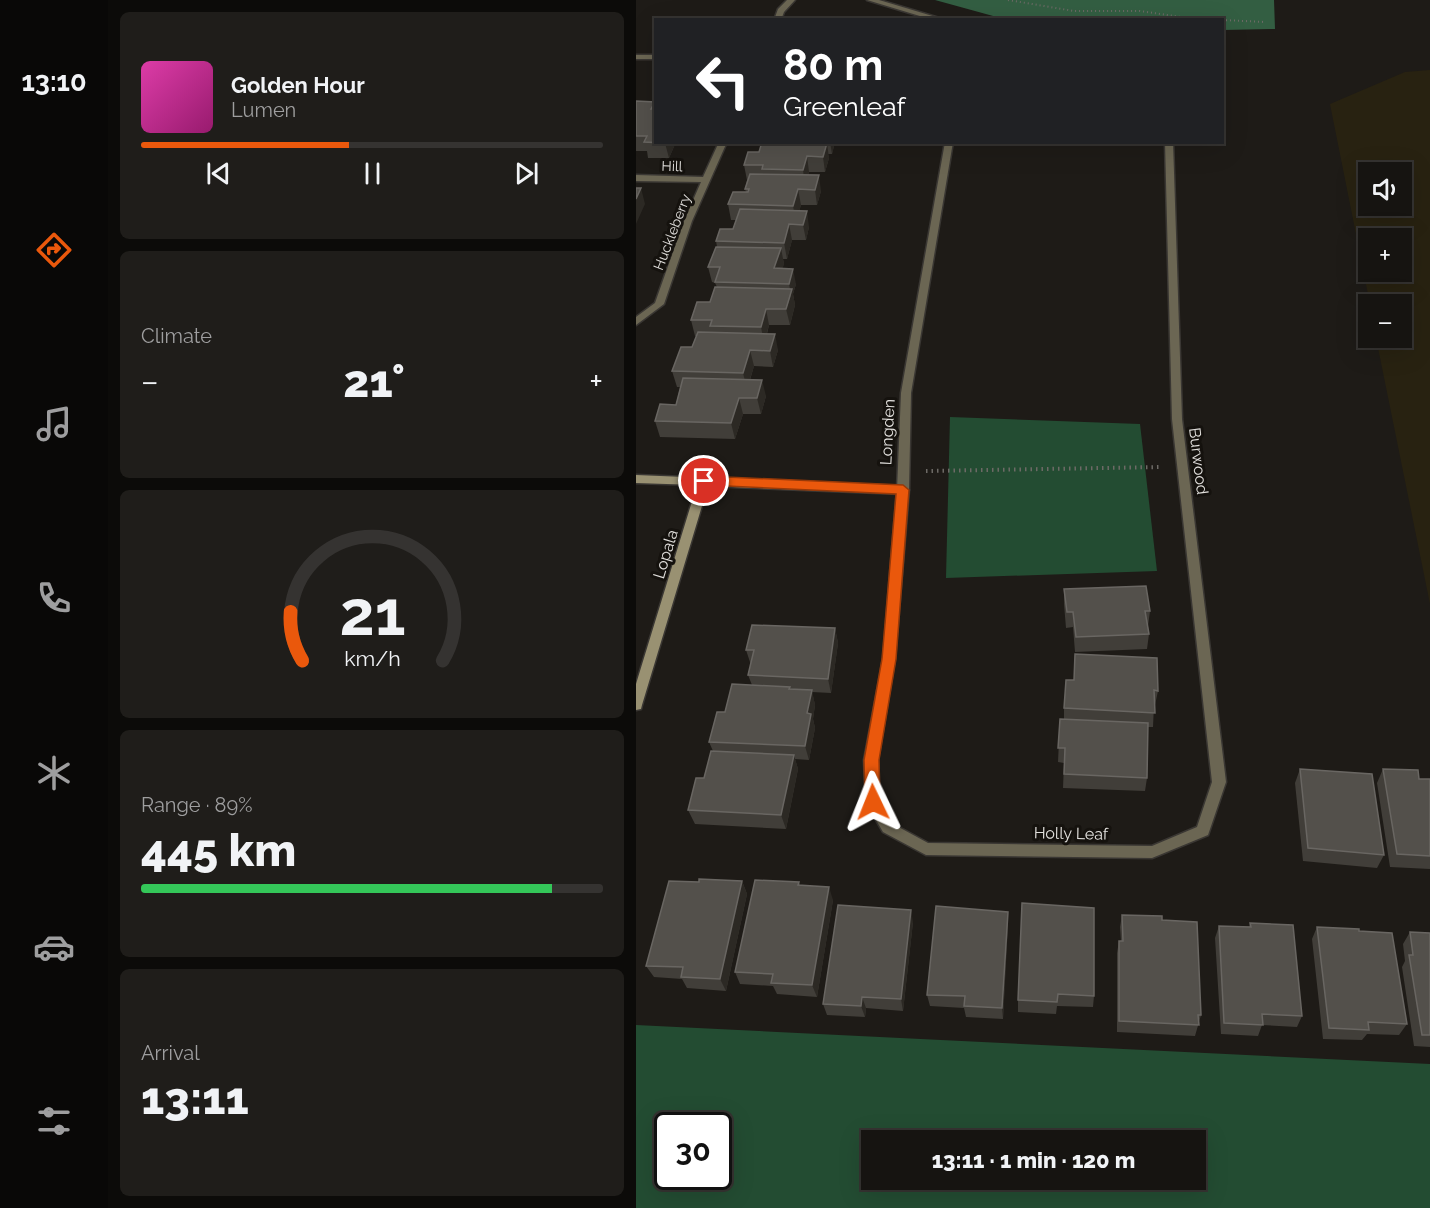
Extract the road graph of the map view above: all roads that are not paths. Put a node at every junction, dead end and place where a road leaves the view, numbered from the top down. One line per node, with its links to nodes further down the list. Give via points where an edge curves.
1 (791, 0): 3 (street)
2 (871, 0): 4 (street)
3 (778, 18)
4 (936, 18)
5 (636, 57): 6 (street)
6 (654, 57)
7 (722, 144): 11 (street, Huckleberry)
8 (949, 144): 15 (street, Longden, via 906,393)
9 (1169, 144): 17 (street, Burwood, via 1177,419)
10 (636, 178): 11 (street, Hill)
11 (707, 180): 12 (street, Huckleberry, via 659,304)
12 (636, 322)
13 (636, 478): 14 (street)
14 (704, 481): 15 (street); 16 (street, Lopala)
15 (903, 490): 18 (street, Longden, via 889,659 871,760 873,802)
16 (636, 705)
17 (1219, 782): 18 (street, Holly Leaf, via 1203,831 1152,852 926,849)
18 (888, 828)

